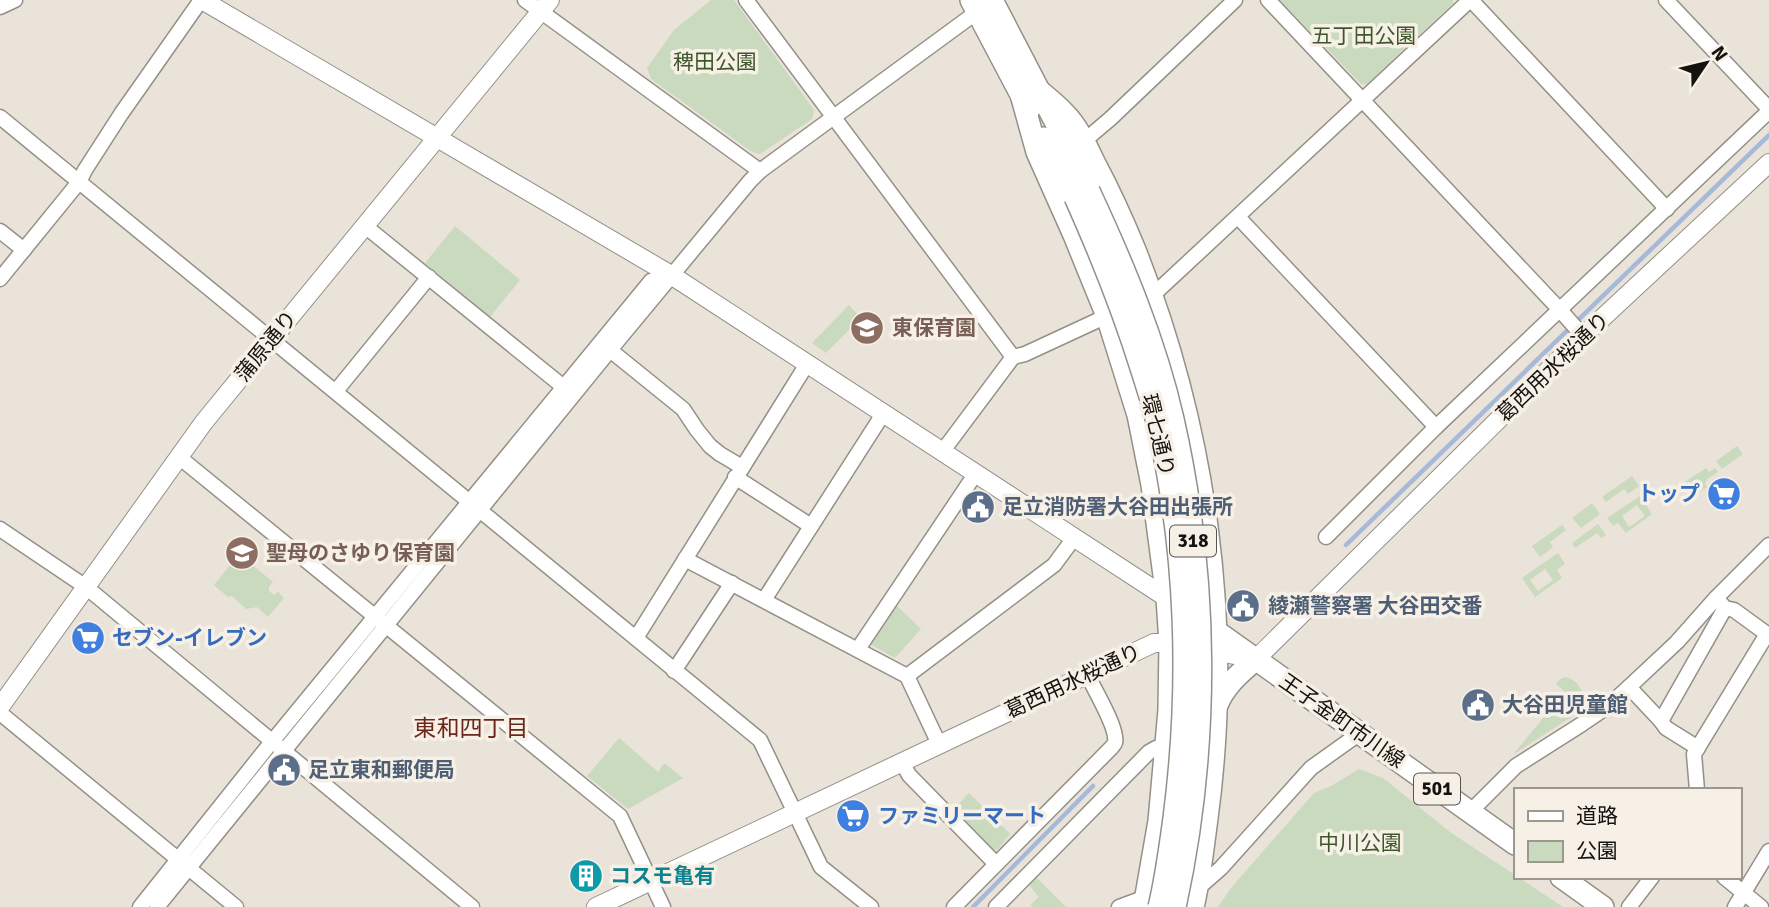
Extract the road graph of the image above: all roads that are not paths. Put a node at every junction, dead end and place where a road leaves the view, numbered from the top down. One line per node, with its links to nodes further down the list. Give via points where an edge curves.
1 (15, 0): 11 (street)
2 (201, 0): 17 (street); 21 (street)
3 (525, 0): 10 (street)
4 (746, 0): 16 (street)
5 (1235, 0): 18 (street)
6 (1268, 0): 13 (street)
7 (1471, 0): 13 (street); 23 (street)
8 (1667, 0): 14 (street)
9 (988, 4): 12 (main road, 環七通り / 318); 16 (street)
10 (546, 6): 17 (street, 蒲原通り); 20 (street)
11 (0, 7)
12 (1030, 93): 18 (main road, 318, via 1067,115); 22 (main road, 環七通り / 318, via 1071,152); 33 (main road, 318, via 1037,152)
13 (1363, 100): 24 (street); 32 (street)
14 (1769, 110): 23 (street)
15 (0, 117): 21 (street)
16 (834, 118): 20 (street); 37 (street)
17 (438, 137): 25 (street, 蒲原通り); 28 (street)
18 (1084, 141): 31 (main road, 318)
19 (1769, 163): 34 (street, 葛西用水桜通り)
20 (760, 171): 28 (street)
21 (79, 182): 27 (street); 35 (street)
22 (1082, 194): 92 (main road, 環七通り / 318, bridge, via 1157,419 1178,554 1183,727 1168,860); 103 (main road, 環七通り / 318, bridge, via 1132,289 1155,357 1180,454 1195,555 1200,717 1195,785)
23 (1667, 209): 32 (street)
24 (1238, 217): 31 (street); 42 (street)
25 (365, 226): 29 (street); 35 (street, 蒲原通り)
26 (0, 231): 27 (street)
27 (24, 250): 30 (street)
28 (671, 275): 36 (street); 38 (street); 40 (street, via 651,281)
29 (429, 277): 39 (street); 40 (street)
30 (0, 279)
31 (1153, 295): 61 (main road, 318, via 1198,465 1211,552)
32 (1562, 312): 34 (street); 42 (street)
33 (1107, 316): 37 (street); 56 (main road, 318, via 1145,449)
34 (1580, 333): 64 (street, 葛西用水桜通り)
35 (271, 339): 39 (street); 44 (street, 蒲原通り)
36 (610, 350): 40 (street); 45 (street, via 683,409 710,446)
37 (1013, 357): 43 (street)
38 (807, 365): 41 (street); 45 (street)
39 (336, 391): 47 (street)
40 (568, 391): 47 (street)
41 (883, 414): 43 (street); 48 (street)
42 (1436, 427): 50 (street)
43 (942, 452): 46 (street)
44 (179, 457): 55 (street, 蒲原通り); 59 (street)
45 (739, 472): 48 (street); 53 (street)
46 (976, 473): 51 (street); 63 (street)
47 (475, 506): 59 (street); 60 (street)
48 (811, 526): 57 (street)
49 (0, 529): 55 (street)
50 (1326, 537)
51 (1074, 538): 56 (street); 67 (street, via 1054,565)
52 (1769, 545): 58 (street)
53 (685, 559): 54 (street); 60 (street)
54 (732, 583): 57 (street); 65 (street)
55 (86, 587): 69 (street, 蒲原通り); 75 (street)
56 (1167, 598): 61 (main road, 王子金町市川線 / 501); 62 (main road, 318)
57 (764, 600): 63 (street)
58 (1720, 603): 68 (street); 72 (street); 77 (street, via 1767,634)
59 (381, 621): 75 (street); 89 (street, via 620,816)
60 (636, 638): 65 (street)
61 (1217, 642): 62 (street, 葛西用水桜通り); 64 (main road, 王子金町市川線 / 501); 70 (main road, 318)
62 (1170, 643): 66 (street, 葛西用水桜通り, via 1154,643); 76 (main road, 318)
63 (858, 649): 67 (street)
64 (1256, 659): 70 (main road, via 1231,682); 73 (main road, 王子金町市川線 / 501)
65 (674, 671): 80 (street, via 760,740)
66 (1087, 674): 74 (street, 葛西用水桜通り); 85 (street, via 1116,741)
67 (907, 676): 74 (street)
68 (1629, 687): 72 (street); 81 (street, via 1517,766)
69 (0, 707)
70 (1216, 708): 91 (main road, 318, via 1211,793)
71 (0, 713): 84 (street)
72 (1661, 721): 77 (street)
73 (1360, 733): 81 (main road, 王子金町市川線 / 501); 91 (street, via 1311,768)
74 (939, 744): 78 (street, 葛西用水桜通り)
75 (278, 746): 84 (street); 96 (street)
76 (1167, 748): 92 (main road, 318); 101 (street, via 1149,752)
77 (1698, 748): 79 (street, via 1694,754)
78 (902, 762): 80 (street, 葛西用水桜通り); 85 (street, via 909,775)
79 (1697, 788)
80 (795, 812): 89 (street, 葛西用水桜通り); 99 (street, via 821,867)
81 (1470, 812): 82 (main road, 王子金町市川線 / 501)
82 (1514, 843)
83 (1769, 851): 90 (street)
84 (183, 864): 93 (street); 94 (street); 95 (street)
85 (996, 864): 100 (street)
86 (1565, 879): 104 (main road)
87 (1650, 879): 105 (street)
88 (1726, 879): 90 (street)
89 (651, 880): 97 (street, 葛西用水桜通り); 98 (street)
90 (1744, 893): 106 (street); 107 (street)
91 (1195, 898)
92 (1150, 904): 102 (street)
93 (139, 907)
94 (157, 907)
95 (236, 907)
96 (472, 907)
97 (596, 907)
98 (663, 907)
99 (871, 907)
100 (954, 907)
101 (996, 907)
102 (1119, 907)
103 (1175, 907)
104 (1603, 907)
105 (1629, 907)
106 (1735, 907)
107 (1761, 907)

